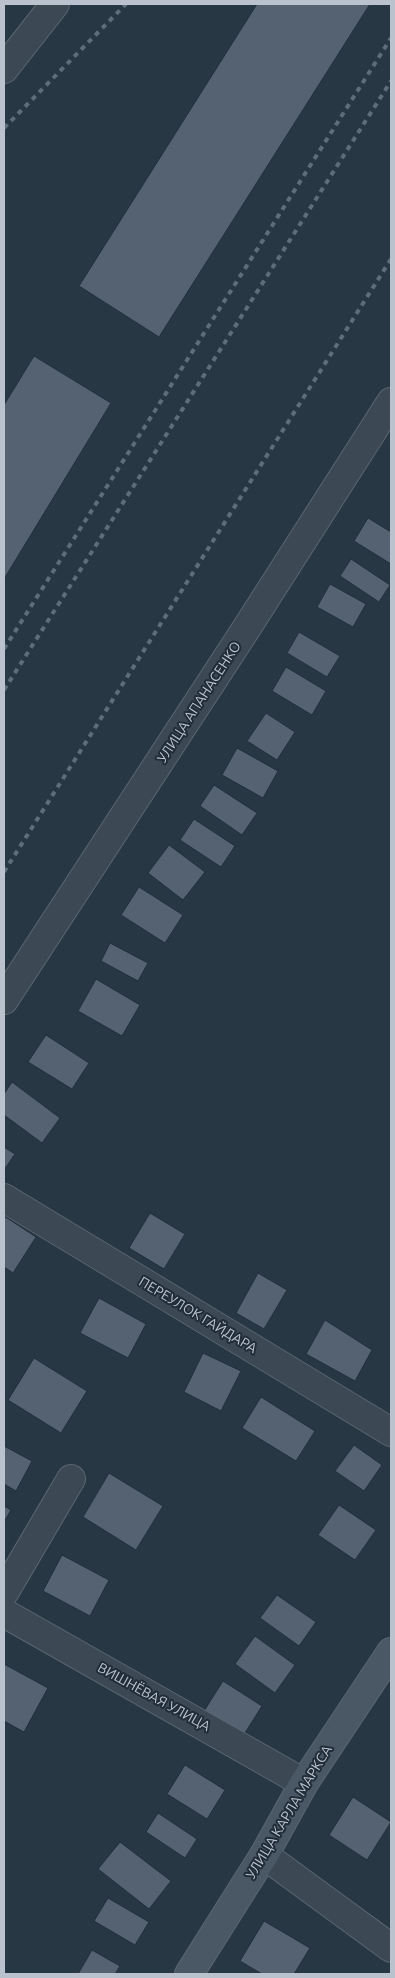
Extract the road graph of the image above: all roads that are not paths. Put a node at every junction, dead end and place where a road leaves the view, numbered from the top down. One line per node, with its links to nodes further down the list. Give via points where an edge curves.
1 (54, 4): 2 (street)
2 (4, 69)
3 (391, 402): 4 (street, УЛИЦА АПАНАСЕНКО)
4 (4, 1000)
5 (4, 1198): 6 (street, ПЕРЕУЛОК ГАЙДАРА)
6 (391, 1432)
7 (71, 1479): 8 (street)
8 (4, 1592)
9 (4, 1613): 11 (street, ВИШНЁВАЯ УЛИЦА)
10 (391, 1652): 11 (street, УЛИЦА КАРЛА МАРКСА)
11 (304, 1783): 12 (street, УЛИЦА КАРЛА МАРКСА)
12 (264, 1855): 13 (street); 14 (street, УЛИЦА КАРЛА МАРКСА)
13 (391, 1948)
14 (189, 1974)

